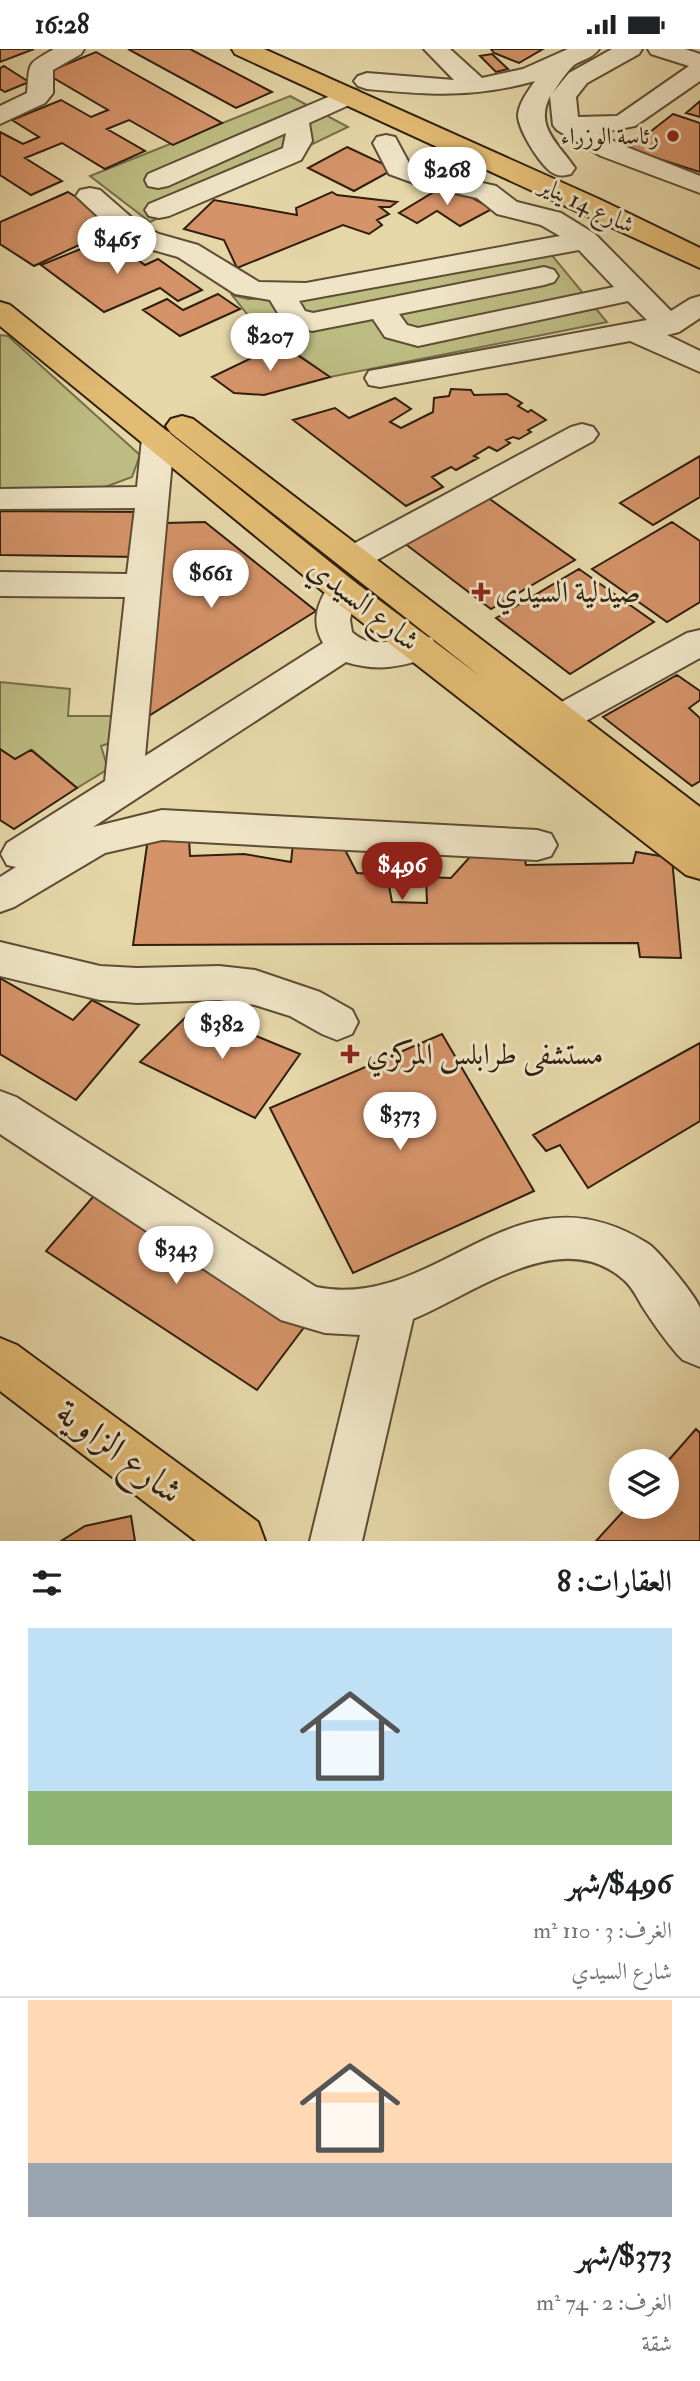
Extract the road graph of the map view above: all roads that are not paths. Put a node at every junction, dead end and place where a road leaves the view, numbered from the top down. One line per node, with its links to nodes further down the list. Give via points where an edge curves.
1 (72, 49): 14 (street, via 41,67 36,98)
2 (225, 49): 8 (main road, شارع 14 يناير)
3 (301, 49): 13 (main road)
4 (436, 49): 12 (street)
5 (587, 49): 10 (street)
6 (630, 49): 16 (street, via 570,87 563,96)
7 (660, 49): 9 (street)
8 (252, 53): 13 (main road, شارع 14 يناير)
9 (700, 62)
10 (563, 63): 12 (street, via 515,81); 18 (street, via 539,91 530,113 538,140)
11 (700, 70): 16 (street, via 626,121)
12 (477, 87): 13 (street)
13 (358, 88): 15 (street); 18 (main road); 25 (main road, شارع 14 يناير)
14 (0, 116)
15 (295, 119): 19 (street); 22 (street, via 301,136 292,154)
16 (566, 125): 20 (street, via 610,150)
17 (386, 143): 24 (street, via 398,168 486,192 507,208 551,219)
18 (562, 168): 23 (main road)
19 (158, 180)
20 (700, 185)
21 (90, 196): 29 (street, via 129,230 188,251 245,288)
22 (159, 210)
23 (700, 233)
24 (585, 240): 28 (street); 29 (street, via 306,292)
25 (700, 259)
26 (544, 276): 31 (street)
27 (0, 287): 41 (main road, شارع السيدي)
28 (635, 291): 31 (street, via 418,337 396,331); 33 (street)
29 (280, 292): 31 (street, via 294,317 305,321)
30 (700, 305): 33 (street)
31 (380, 308)
32 (0, 311): 38 (main road, شارع السيدي)
33 (669, 326): 34 (street)
34 (636, 332): 35 (street); 36 (street)
35 (700, 363)
36 (380, 378)
37 (582, 434): 41 (street)
38 (158, 439): 39 (street); 41 (main road, شارع السيدي)
39 (152, 497): 40 (street); 43 (street)
40 (0, 499)
41 (348, 574): 45 (street, via 331,622); 46 (main road, شارع السيدي); 47 (main road, شارع السيدي)
42 (0, 584): 43 (street)
43 (143, 586): 48 (street)
44 (700, 642): 47 (street)
45 (343, 647): 46 (street, via 376,655); 48 (street)
46 (419, 647): 51 (main road, شارع السيدي)
47 (560, 719): 49 (main road, شارع السيدي)
48 (123, 789): 52 (street)
49 (700, 828)
50 (537, 845): 53 (street, via 162,825 92,842)
51 (700, 864)
52 (0, 868)
53 (0, 896)
54 (0, 958): 55 (street, via 114,985 252,986 295,997)
55 (337, 1022)
56 (0, 1110): 57 (street, via 298,1304 348,1313)
57 (392, 1305): 58 (street, via 511,1251 552,1238 598,1240 642,1265); 61 (street)
58 (700, 1344)
59 (0, 1361): 60 (main road, شارع الزاوية)
60 (239, 1541)
61 (336, 1541)

